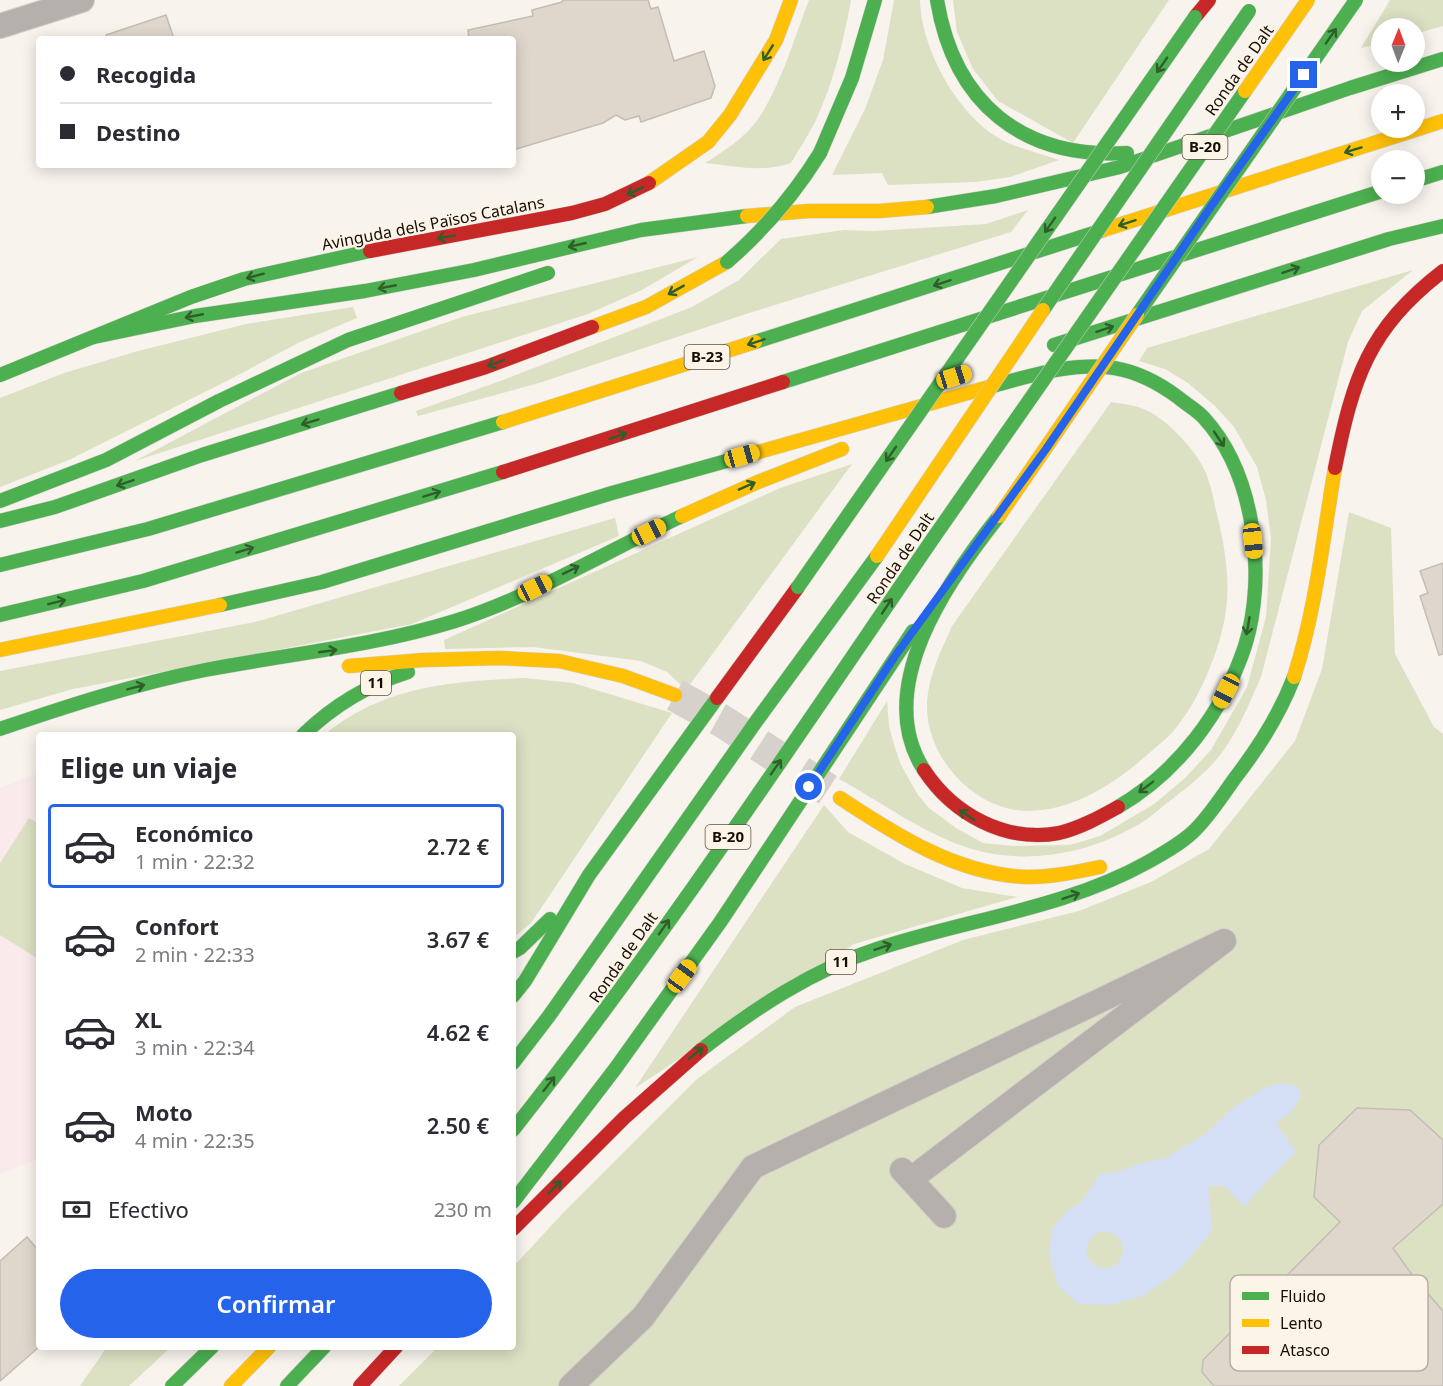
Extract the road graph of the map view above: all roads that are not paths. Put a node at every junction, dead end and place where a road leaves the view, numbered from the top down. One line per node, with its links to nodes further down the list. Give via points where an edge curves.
1 (82, 0): 9 (street)
2 (791, 0): 21 (main road, Avinguda dels Països Catalans, one-way to 21, via 776,40 730,115 708,142 644,187 572,213 263,274 192,297)
3 (874, 0): 40 (main road, one-way to 40, bridge, via 844,102 820,153 779,213 727,262 646,307 486,367 202,455 56,507)
4 (937, 0): 11 (main road, via 941,25 969,89 1007,124 1047,144 1071,151 1126,153)
5 (1207, 0): 55 (main road, one-way to 55, bridge, via 798,587)
6 (1308, 0): 59 (main road, Ronda de Dalt / B-20, one-way to 6, bridge, via 587,1036)
7 (1356, 0): 42 (main road, one-way to 7, bridge)
8 (1253, 5): 58 (main road, Ronda de Dalt / B-20, bridge, via 877,556)
9 (0, 26)
10 (1443, 59): 11 (main road)
11 (1259, 120): 16 (main road, via 1120,167 996,196 879,211 808,211)
12 (1443, 121): 41 (main road, B-23, one-way to 41, via 439,442 148,529)
13 (1443, 172): 14 (main road)
14 (1425, 178)
15 (1371, 195): 43 (main road, one-way to 15, via 143,581 449,489)
16 (738, 217): 18 (main road); 21 (main road, one-way to 21, via 640,230 474,270 195,316)
17 (1443, 226): 22 (main road, one-way to 17, via 1389,239)
18 (651, 242)
19 (565, 268): 39 (main road, via 348,340 106,460)
20 (1443, 271): 51 (main road, via 1404,305 1383,330 1363,366 1350,401 1333,474 1310,616 1293,679 1271,726)
21 (94, 337): 23 (main road, Avinguda dels Països Catalans)
22 (992, 365)
23 (0, 375)
24 (958, 375): 27 (main road)
25 (1105, 382): 26 (main road)
26 (1075, 384)
27 (924, 386)
28 (1056, 387): 30 (main road)
29 (1134, 387): 31 (main road)
30 (1016, 397)
31 (1178, 398): 38 (main road, via 1141,374 1095,365 1071,367 1005,382); 42 (main road, one-way to 42, via 1214,431 1242,483 1254,553 1252,603 1245,643 1217,709 1178,760 1145,789 1068,831 1033,834 974,820 939,791 914,751 907,704 916,650)
32 (993, 403): 33 (main road)
33 (960, 413)
34 (926, 423): 36 (main road)
35 (800, 426): 38 (main road)
36 (892, 434)
37 (858, 444): 49 (main road, one-way to 37, via 169,678 350,648 457,620 535,588 786,469)
38 (612, 493): 44 (main road, via 322,582)
39 (0, 501)
40 (0, 521)
41 (0, 565)
42 (955, 574): 60 (main road, via 895,656 721,921)
43 (0, 615)
44 (0, 650)
45 (463, 660): 46 (main road); 47 (main road, via 559,661 623,676); 50 (main road, 11, via 375,683 336,705)
46 (339, 667)
47 (675, 695)
48 (136, 701): 49 (main road)
49 (0, 731)
50 (306, 732)
51 (1222, 795): 53 (main road); 62 (main road, 11, one-way to 51, via 679,1068 774,998 837,964 880,948 1050,903 1118,879 1199,827)
52 (840, 798): 54 (main road, via 912,843 981,871 1062,877)
53 (1180, 826)
54 (1113, 862)
55 (589, 875): 56 (main road); 57 (main road)
56 (516, 949)
57 (516, 992)
58 (516, 1059)
59 (516, 1126)
60 (516, 1198)
61 (944, 1216): 71 (street, via 906,1175 1224,941 753,1167 644,1317)
62 (516, 1226)
63 (209, 1350): 67 (main road)
64 (266, 1350): 68 (main road)
65 (321, 1350): 69 (main road)
66 (393, 1350): 70 (main road)
67 (172, 1386)
68 (231, 1386)
69 (287, 1386)
70 (360, 1386)
71 (571, 1386)

